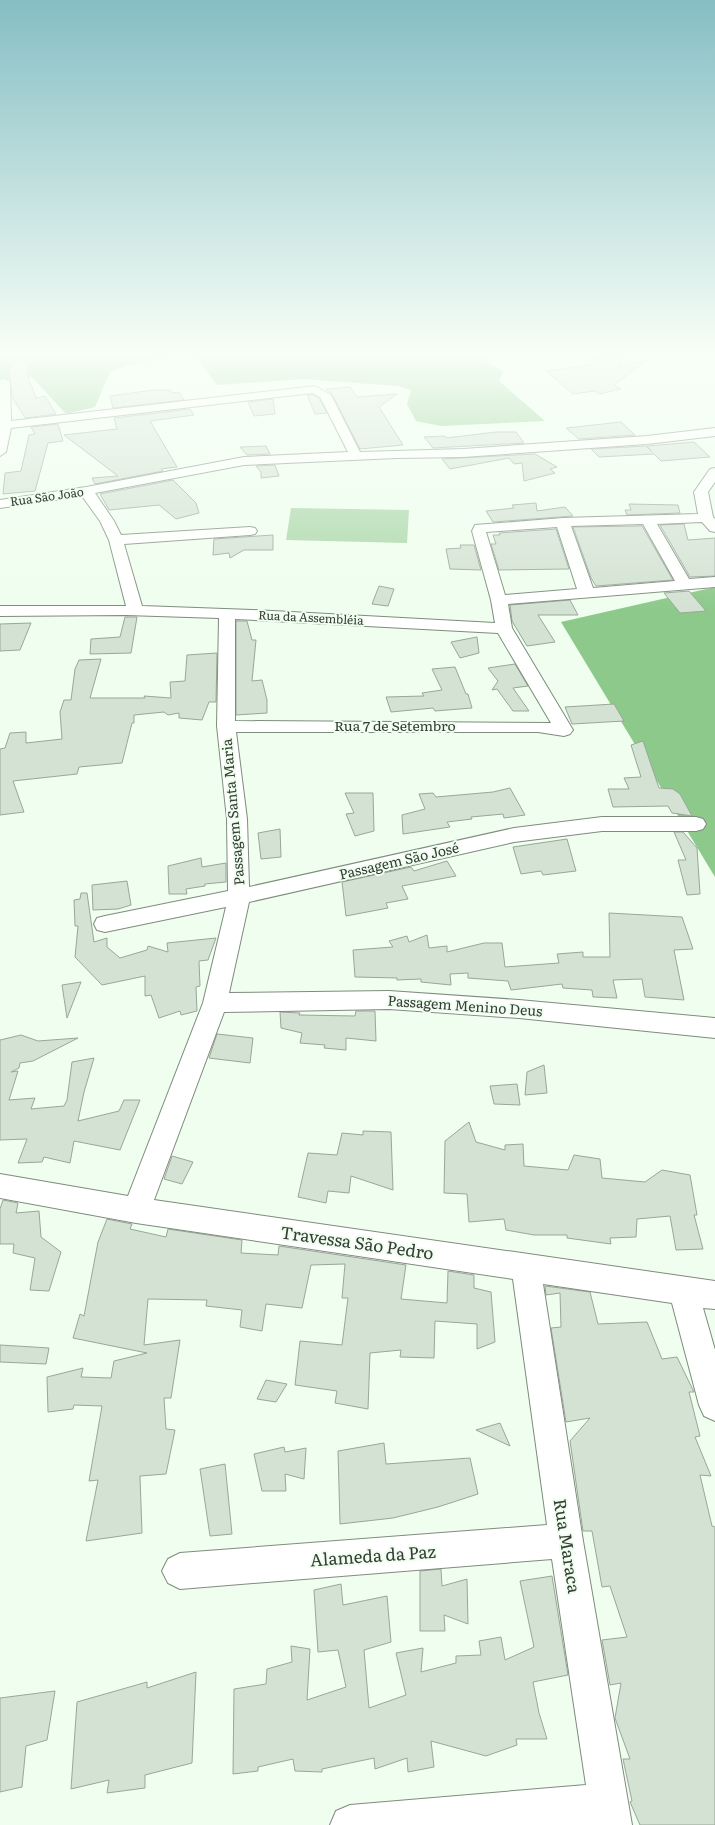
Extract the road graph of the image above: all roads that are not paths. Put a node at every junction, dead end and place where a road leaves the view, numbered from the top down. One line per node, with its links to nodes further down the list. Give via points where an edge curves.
1 (2, 439): 4 (street)
2 (347, 439): 5 (street)
3 (654, 439): 5 (street, Rua São João, via 462,453)
4 (0, 452)
5 (356, 456): 7 (street, Rua São João, via 244,461)
6 (715, 472): 8 (street)
7 (86, 491): 9 (street, Rua São João); 14 (street)
8 (708, 493): 12 (street, via 703,509)
9 (0, 504)
10 (647, 519): 11 (street); 12 (street); 16 (street)
11 (563, 522): 17 (street); 18 (street, via 480,528)
12 (710, 523)
13 (250, 531): 14 (street)
14 (116, 540): 20 (street)
15 (715, 582): 16 (street)
16 (685, 585): 17 (street)
17 (587, 594): 18 (street)
18 (499, 600): 22 (street)
19 (0, 611): 20 (street, Rua da Assembléia)
20 (135, 611): 21 (street, Rua da Assembléia)
21 (227, 614): 22 (street, Rua da Assembléia); 23 (street, Passagem Santa Maria)
22 (504, 628): 23 (street, Rua 7 de Setembro, via 564,730 538,727)
23 (226, 726): 25 (street, Passagem Santa Maria, via 237,819)
24 (696, 824): 25 (street, Passagem São José, via 602,824 514,835)
25 (240, 897): 26 (street, Passagem São José); 27 (street, Passagem Santa Maria)
26 (105, 924)
27 (215, 1003): 28 (street, Passagem Menino Deus, via 389,1000 519,1009); 30 (street, Passagem Santa Maria)
28 (715, 1028)
29 (0, 1186): 30 (street, Travessa São Pedro)
30 (136, 1210): 31 (street, Travessa São Pedro)
31 (526, 1266): 32 (street, Travessa São Pedro); 35 (street, Rua Maraca)
32 (683, 1290): 33 (street, Travessa São Pedro); 34 (street)
33 (715, 1294)
34 (715, 1406)
35 (566, 1541): 36 (street, Alameda da Paz); 37 (street, Rua Maraca)
36 (180, 1571)
37 (610, 1814): 38 (street)
38 (350, 1825)

